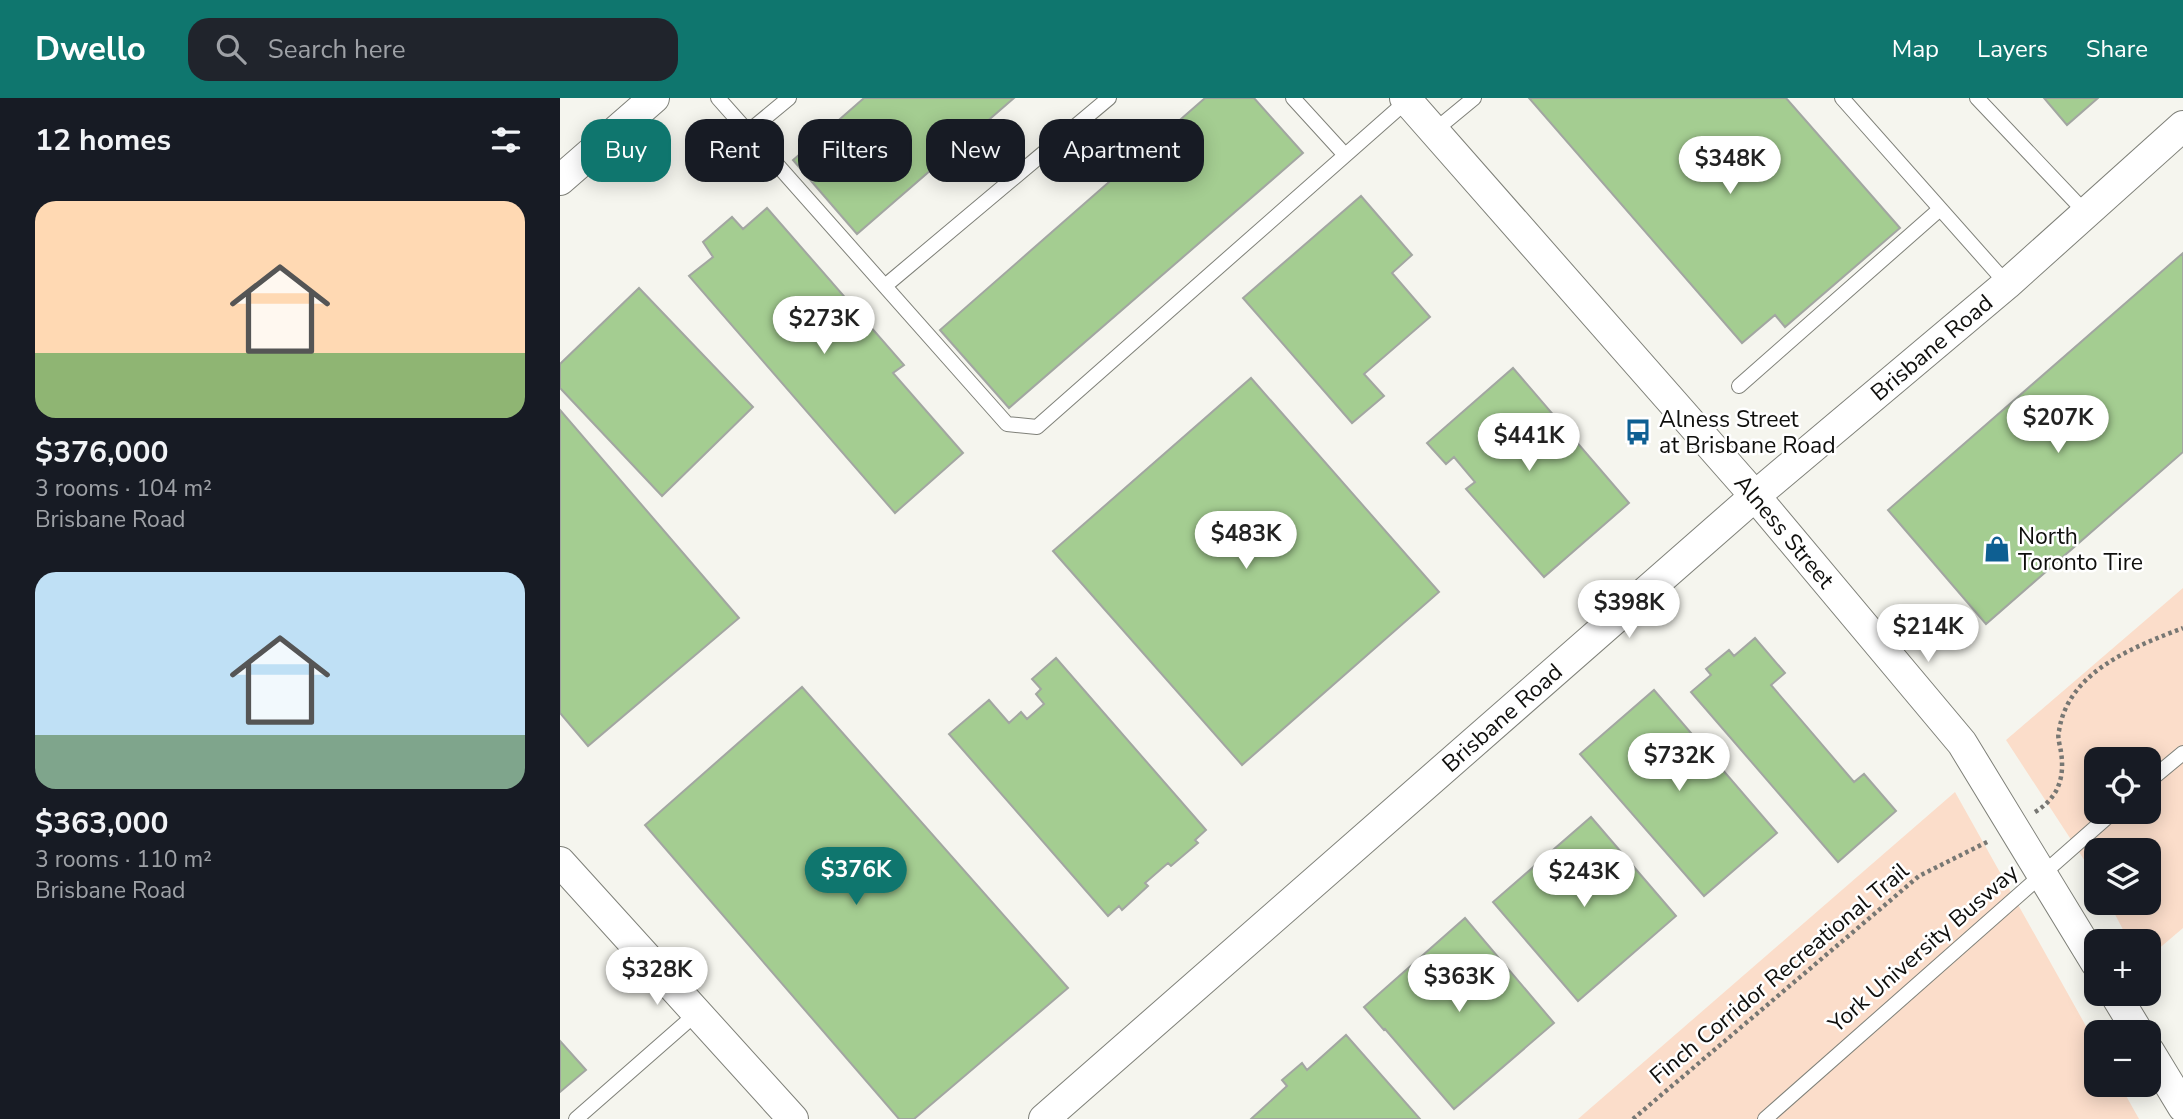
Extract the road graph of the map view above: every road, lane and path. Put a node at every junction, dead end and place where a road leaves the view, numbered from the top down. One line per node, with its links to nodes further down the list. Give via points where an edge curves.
1 (653, 98): 16 (street)
2 (718, 98): 10 (lane)
3 (789, 98): 11 (lane)
4 (1109, 98): 20 (lane)
5 (1293, 98): 14 (lane)
6 (1474, 98): 13 (lane)
7 (1842, 98): 17 (lane)
8 (1977, 98): 18 (lane)
9 (1407, 99): 13 (street, Alness Street); 14 (lane)
10 (737, 119)
11 (764, 119)
12 (2183, 127): 18 (street, Brisbane Road)
13 (1434, 131): 22 (street, Alness Street)
14 (1345, 155): 20 (lane, via 1037,427 1007,424)
15 (784, 172): 20 (lane)
16 (560, 180)
17 (1940, 209): 19 (lane); 21 (lane)
18 (2086, 213): 19 (street, Brisbane Road)
19 (2007, 284): 22 (street, Brisbane Road)
20 (885, 286)
21 (1739, 386)
22 (1755, 496): 29 (street, Alness Street, via 1962,743); 37 (street, Brisbane Road)
23 (2183, 628): 26 (path, via 2134,647 2085,680 2068,705 2058,732 2062,781)
24 (2183, 753): 25 (lane)
25 (2161, 772)
26 (2042, 807)
27 (2099, 824): 29 (lane, York University Busway)
28 (1990, 840): 38 (path, Finch Corridor Recreational Trail, via 1919,876)
29 (2042, 873): 31 (street, Alness Street); 39 (lane, York University Busway)
30 (564, 875): 32 (street)
31 (2084, 943)
32 (697, 1013): 35 (lane); 36 (street)
33 (2161, 1071): 34 (street)
34 (2183, 1107)
35 (576, 1119)
36 (793, 1119)
37 (1044, 1119)
38 (1633, 1119)
39 (1765, 1119)

